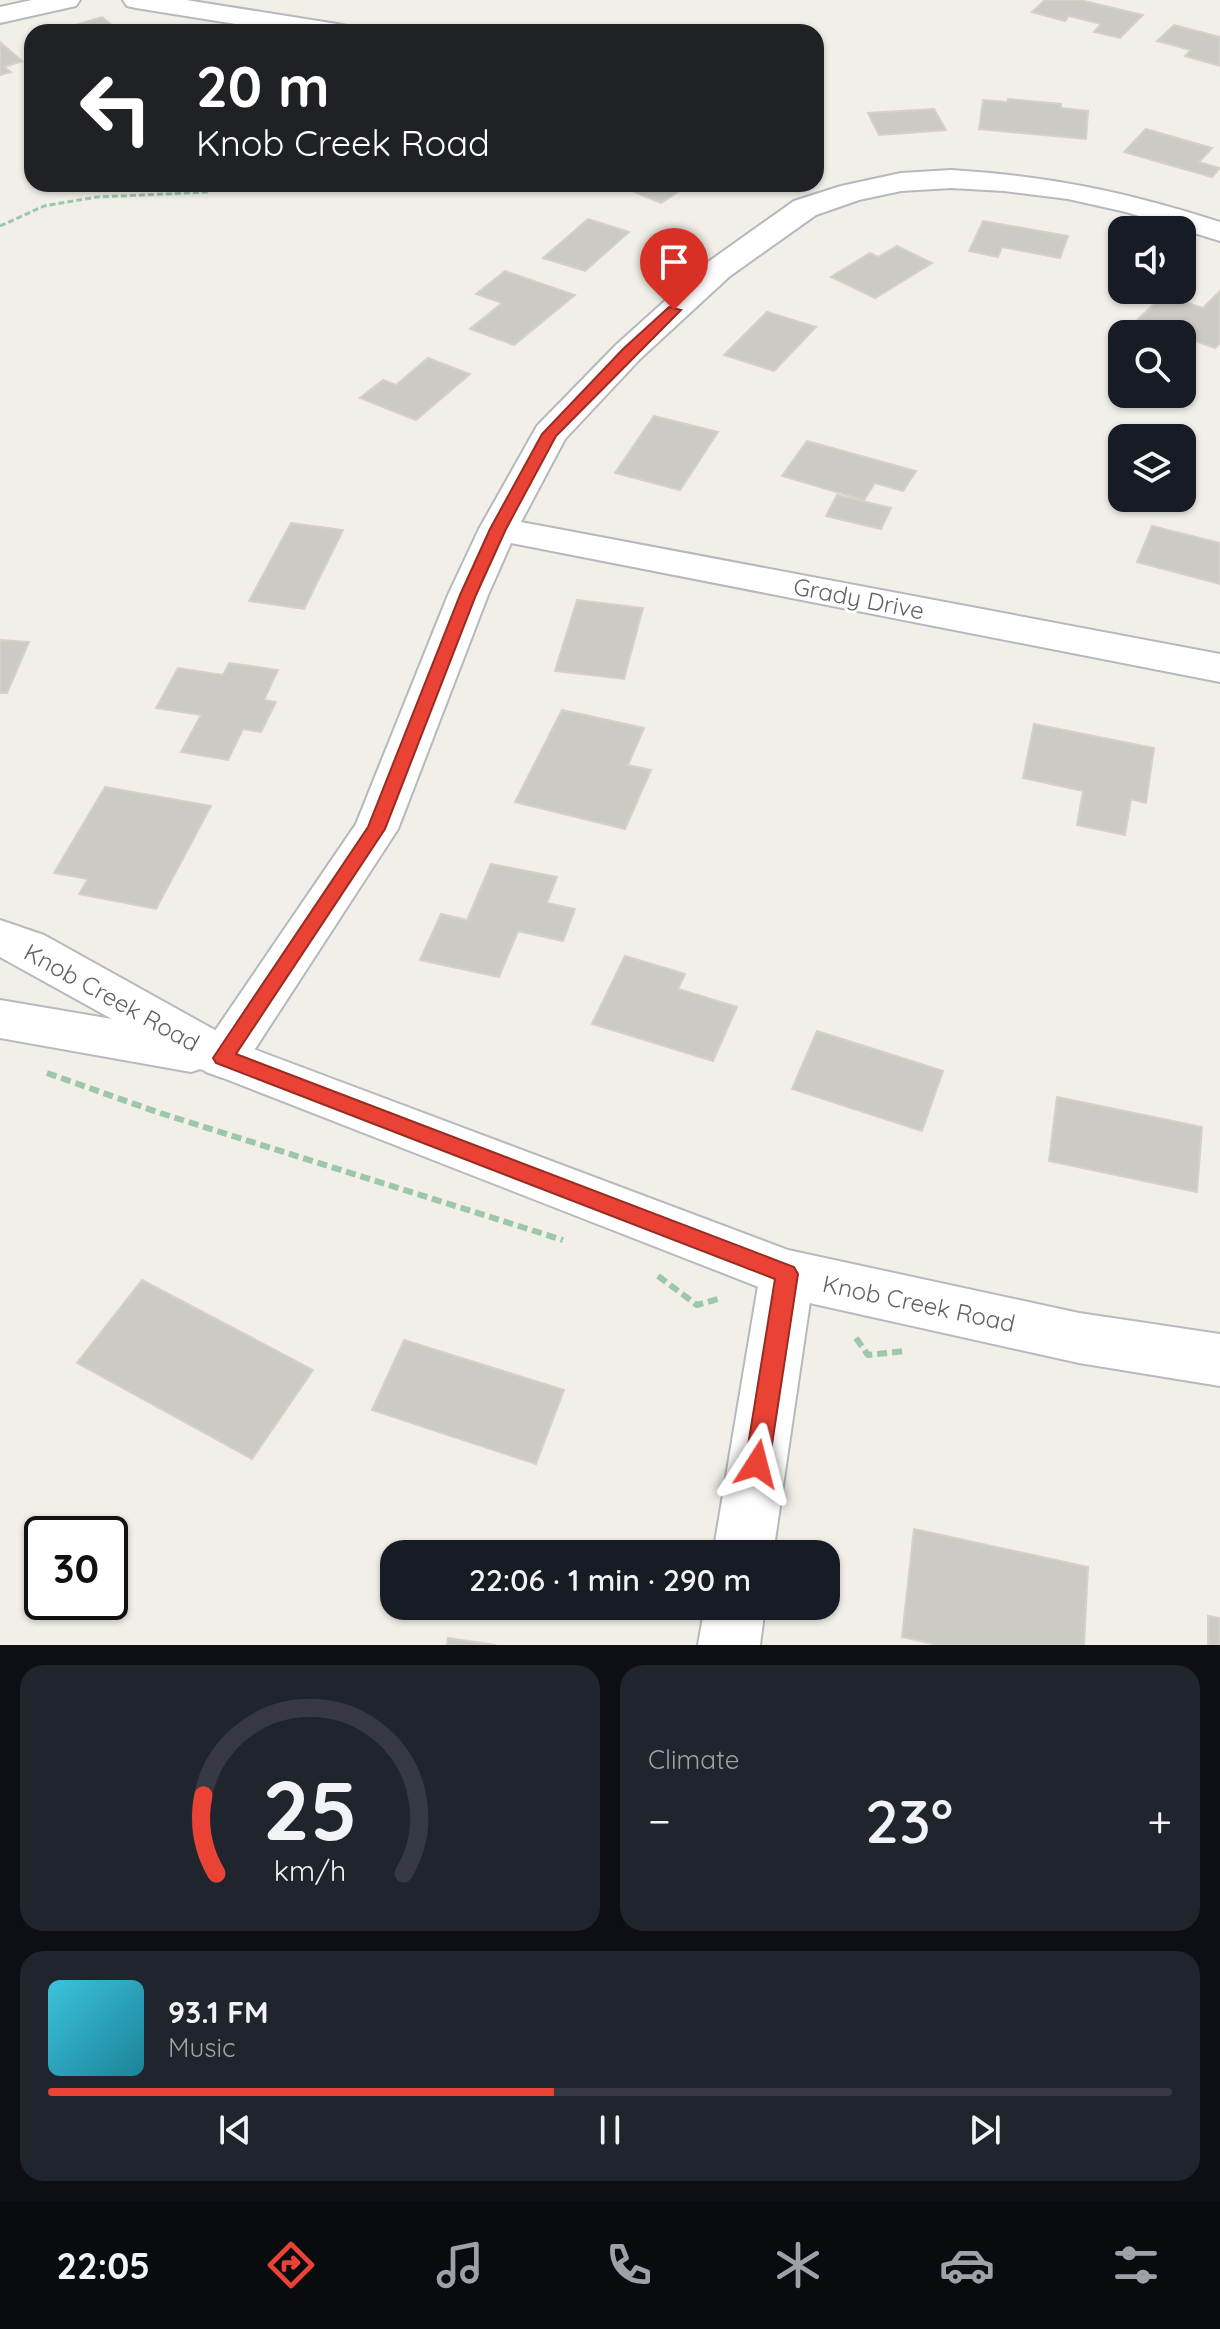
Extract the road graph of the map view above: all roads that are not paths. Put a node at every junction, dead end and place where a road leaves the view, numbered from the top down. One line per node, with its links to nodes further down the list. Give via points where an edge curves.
1 (67, 0): 3 (street)
2 (136, 0): 4 (street)
3 (0, 15)
4 (287, 24)
5 (1220, 232): 6 (street, via 1134,205 1004,182 901,182 805,208 719,269 628,352 550,434)
6 (498, 529): 7 (street, Grady Drive); 10 (street, via 376,829)
7 (1220, 668)
8 (9, 943): 10 (street, Knob Creek Road)
9 (0, 1019): 10 (street, Knob Creek Road)
10 (223, 1058): 11 (street, Knob Creek Road)
11 (787, 1274): 12 (street, Knob Creek Road, via 1079,1338); 13 (street)
12 (1220, 1360)
13 (745, 1540)
14 (733, 1620): 15 (street)
15 (729, 1645)

